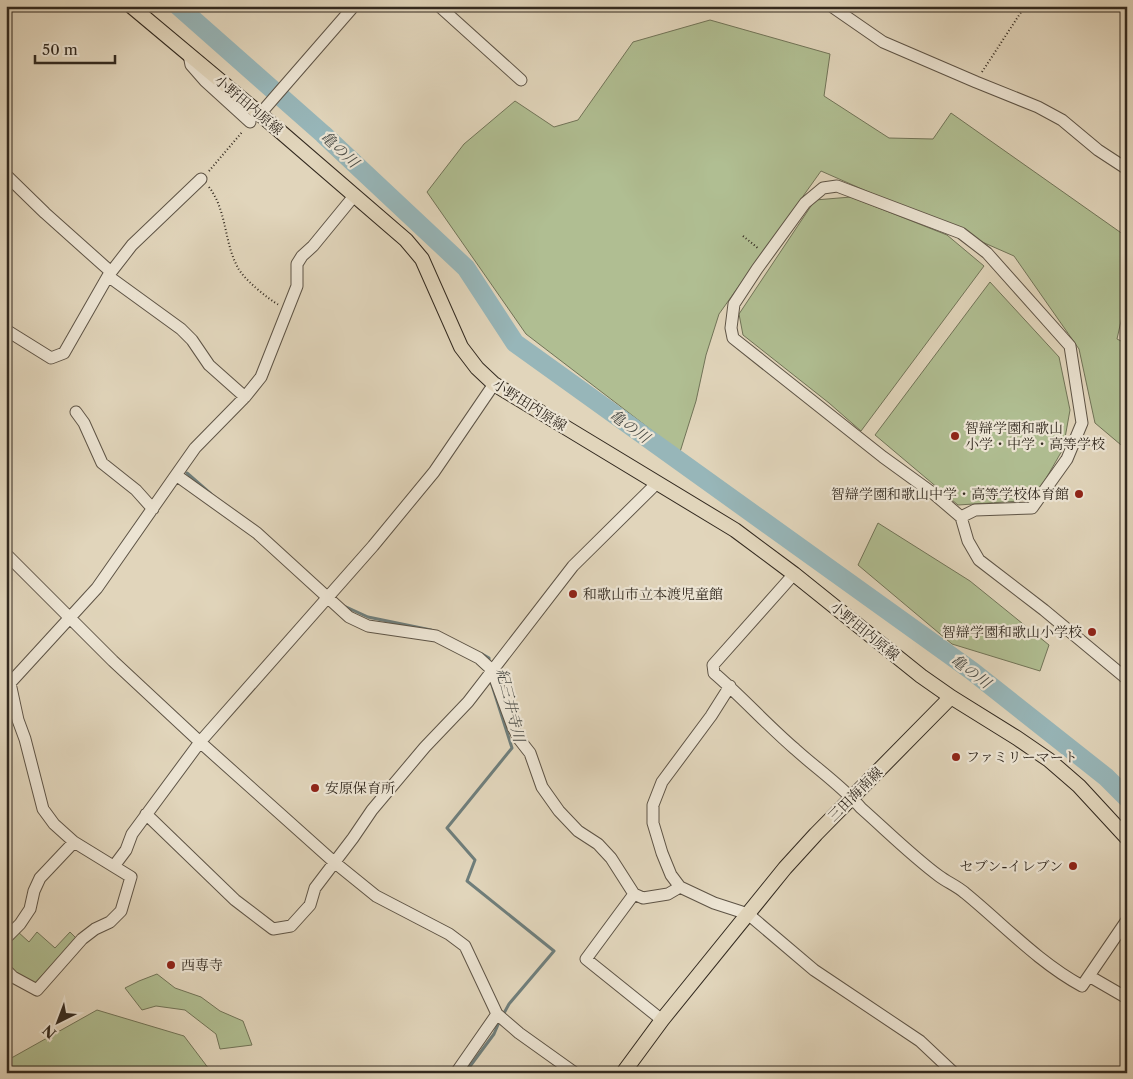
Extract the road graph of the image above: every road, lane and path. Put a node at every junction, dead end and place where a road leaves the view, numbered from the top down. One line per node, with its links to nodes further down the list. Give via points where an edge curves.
1 (131, 6): 8 (main road, 小野田内原線)
2 (354, 6): 8 (street)
3 (439, 6): 6 (street)
4 (831, 6): 7 (street, via 883,42)
5 (1025, 6): 7 (path)
6 (521, 80)
7 (976, 82): 9 (street, via 1062,120)
8 (258, 115): 11 (path); 12 (main road, 小野田内原線)
9 (1127, 169)
10 (6, 175): 15 (street)
11 (201, 179): 15 (street, via 132,244); 16 (path, via 217,198 237,268 270,300)
12 (354, 196): 16 (street, via 297,264 297,286); 18 (main road, 小野田内原線, via 406,240 422,259 461,347)
13 (743, 236): 14 (path)
14 (767, 255): 24 (street, via 734,304 733,338); 24 (street, via 805,203 823,188 838,186 961,233 987,253 1070,346 1082,423 1067,459 1032,508 975,510)
15 (109, 274): 17 (street, via 64,353 51,358); 19 (street, via 181,329 209,366)
16 (287, 310): 19 (street, via 261,376)
17 (6, 330)
18 (494, 384): 22 (main road, 小野田内原線); 27 (street, via 434,472)
19 (245, 397): 21 (street, via 196,448)
20 (76, 412): 23 (street, via 102,463)
21 (176, 476): 23 (street); 27 (street, via 256,533)
22 (657, 483): 26 (main road, 小野田内原線, via 735,530); 29 (street, via 573,566)
23 (153, 509): 28 (street, via 97,588)
24 (961, 518): 30 (street, via 968,541 980,560)
25 (6, 554): 28 (street)
26 (794, 574): 31 (street, via 713,665 714,673); 32 (main road, 小野田内原線)
27 (326, 598): 29 (street, via 349,617 368,626 436,636 479,658); 33 (street)
28 (69, 618): 33 (street); 37 (street, via 10,684 43,809)
29 (492, 670): 38 (street, via 468,702 372,810); 41 (street, via 513,727 530,753 542,787 578,832 598,844 611,858)
30 (1127, 679)
31 (730, 686): 34 (street); 40 (street, via 662,782 653,805 653,823 662,853)
32 (951, 697): 34 (main road, 三田海南線); 36 (main road, via 1049,760 1079,786)
33 (200, 742): 35 (street); 38 (street)
34 (852, 798): 42 (main road, 三田海南線, via 785,868); 46 (street, via 928,867 963,891 1069,979 1082,986)
35 (146, 814): 38 (street, via 235,900 273,929 290,926 310,905 315,888); 39 (street)
36 (1127, 838)
37 (74, 842): 39 (street); 44 (street, via 40,878 30,910)
38 (334, 862): 48 (street, via 376,896 449,934 465,946)
39 (114, 866): 45 (street, via 131,877 121,911 110,922 82,939 37,990)
40 (680, 887): 41 (street, via 668,894 643,898); 42 (street)
41 (634, 894): 49 (street, via 586,959)
42 (748, 914): 49 (main road, 三田海南線); 53 (street, via 814,970 920,1040)
43 (1127, 920): 46 (street)
44 (6, 938)
45 (6, 970)
46 (1089, 976): 47 (street)
47 (1127, 998)
48 (497, 1014): 51 (street); 52 (street)
49 (662, 1020): 50 (main road, 三田海南線)
50 (629, 1071)
51 (456, 1073)
52 (575, 1073)
53 (954, 1073)

